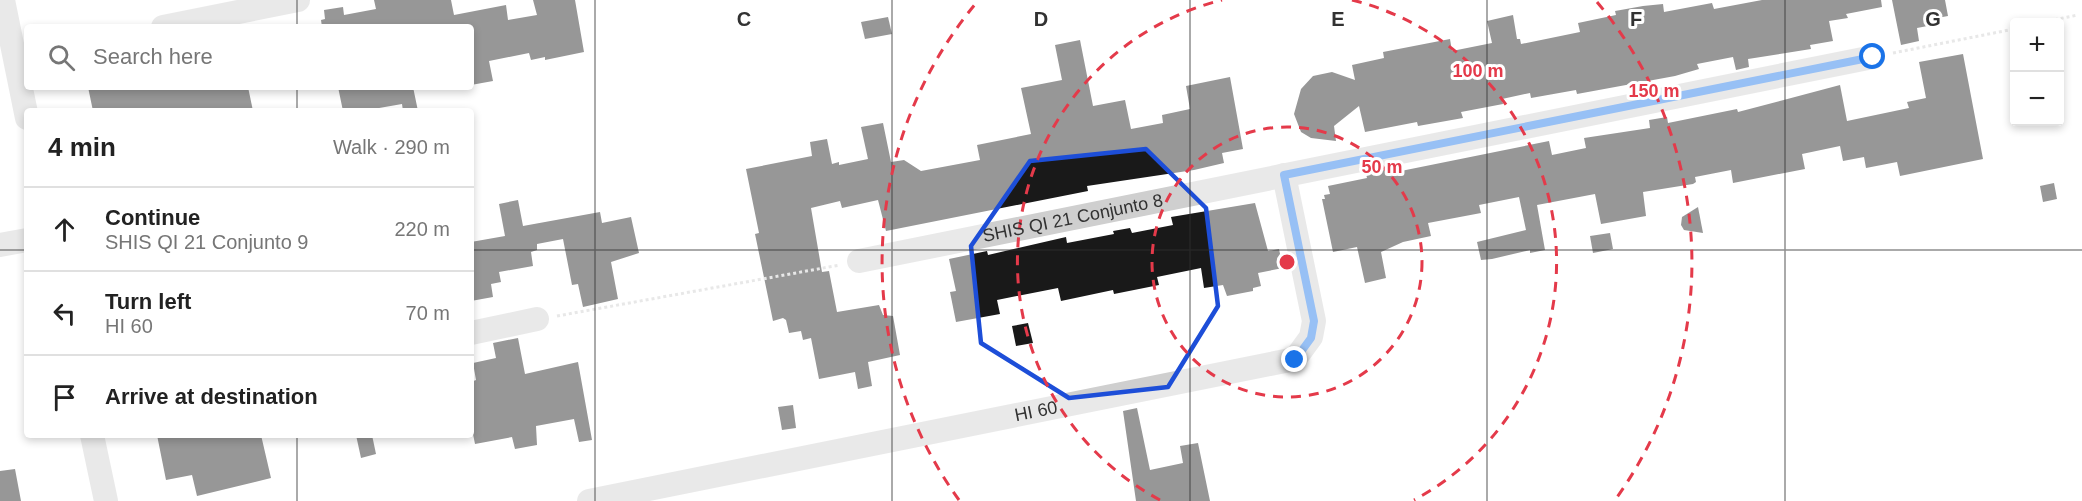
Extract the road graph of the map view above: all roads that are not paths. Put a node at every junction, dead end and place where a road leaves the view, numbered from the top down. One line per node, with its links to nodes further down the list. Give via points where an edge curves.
1 (3, 0): 4 (street)
2 (298, 0): 3 (street)
3 (178, 24)
4 (22, 55): 6 (street)
5 (1873, 57): 9 (street, SHIS QI 21 Conjunto 8)
6 (24, 80)
7 (25, 90): 8 (street)
8 (26, 108)
9 (1284, 175): 12 (street, SHIS QI 21 Conjunto 8); 17 (street, HI 60, via 1314,321 1311,338 1295,360)
10 (24, 241): 11 (street)
11 (0, 245)
12 (860, 261)
13 (537, 319): 14 (street)
14 (474, 332)
15 (93, 438): 16 (street)
16 (105, 501)
17 (589, 501)

